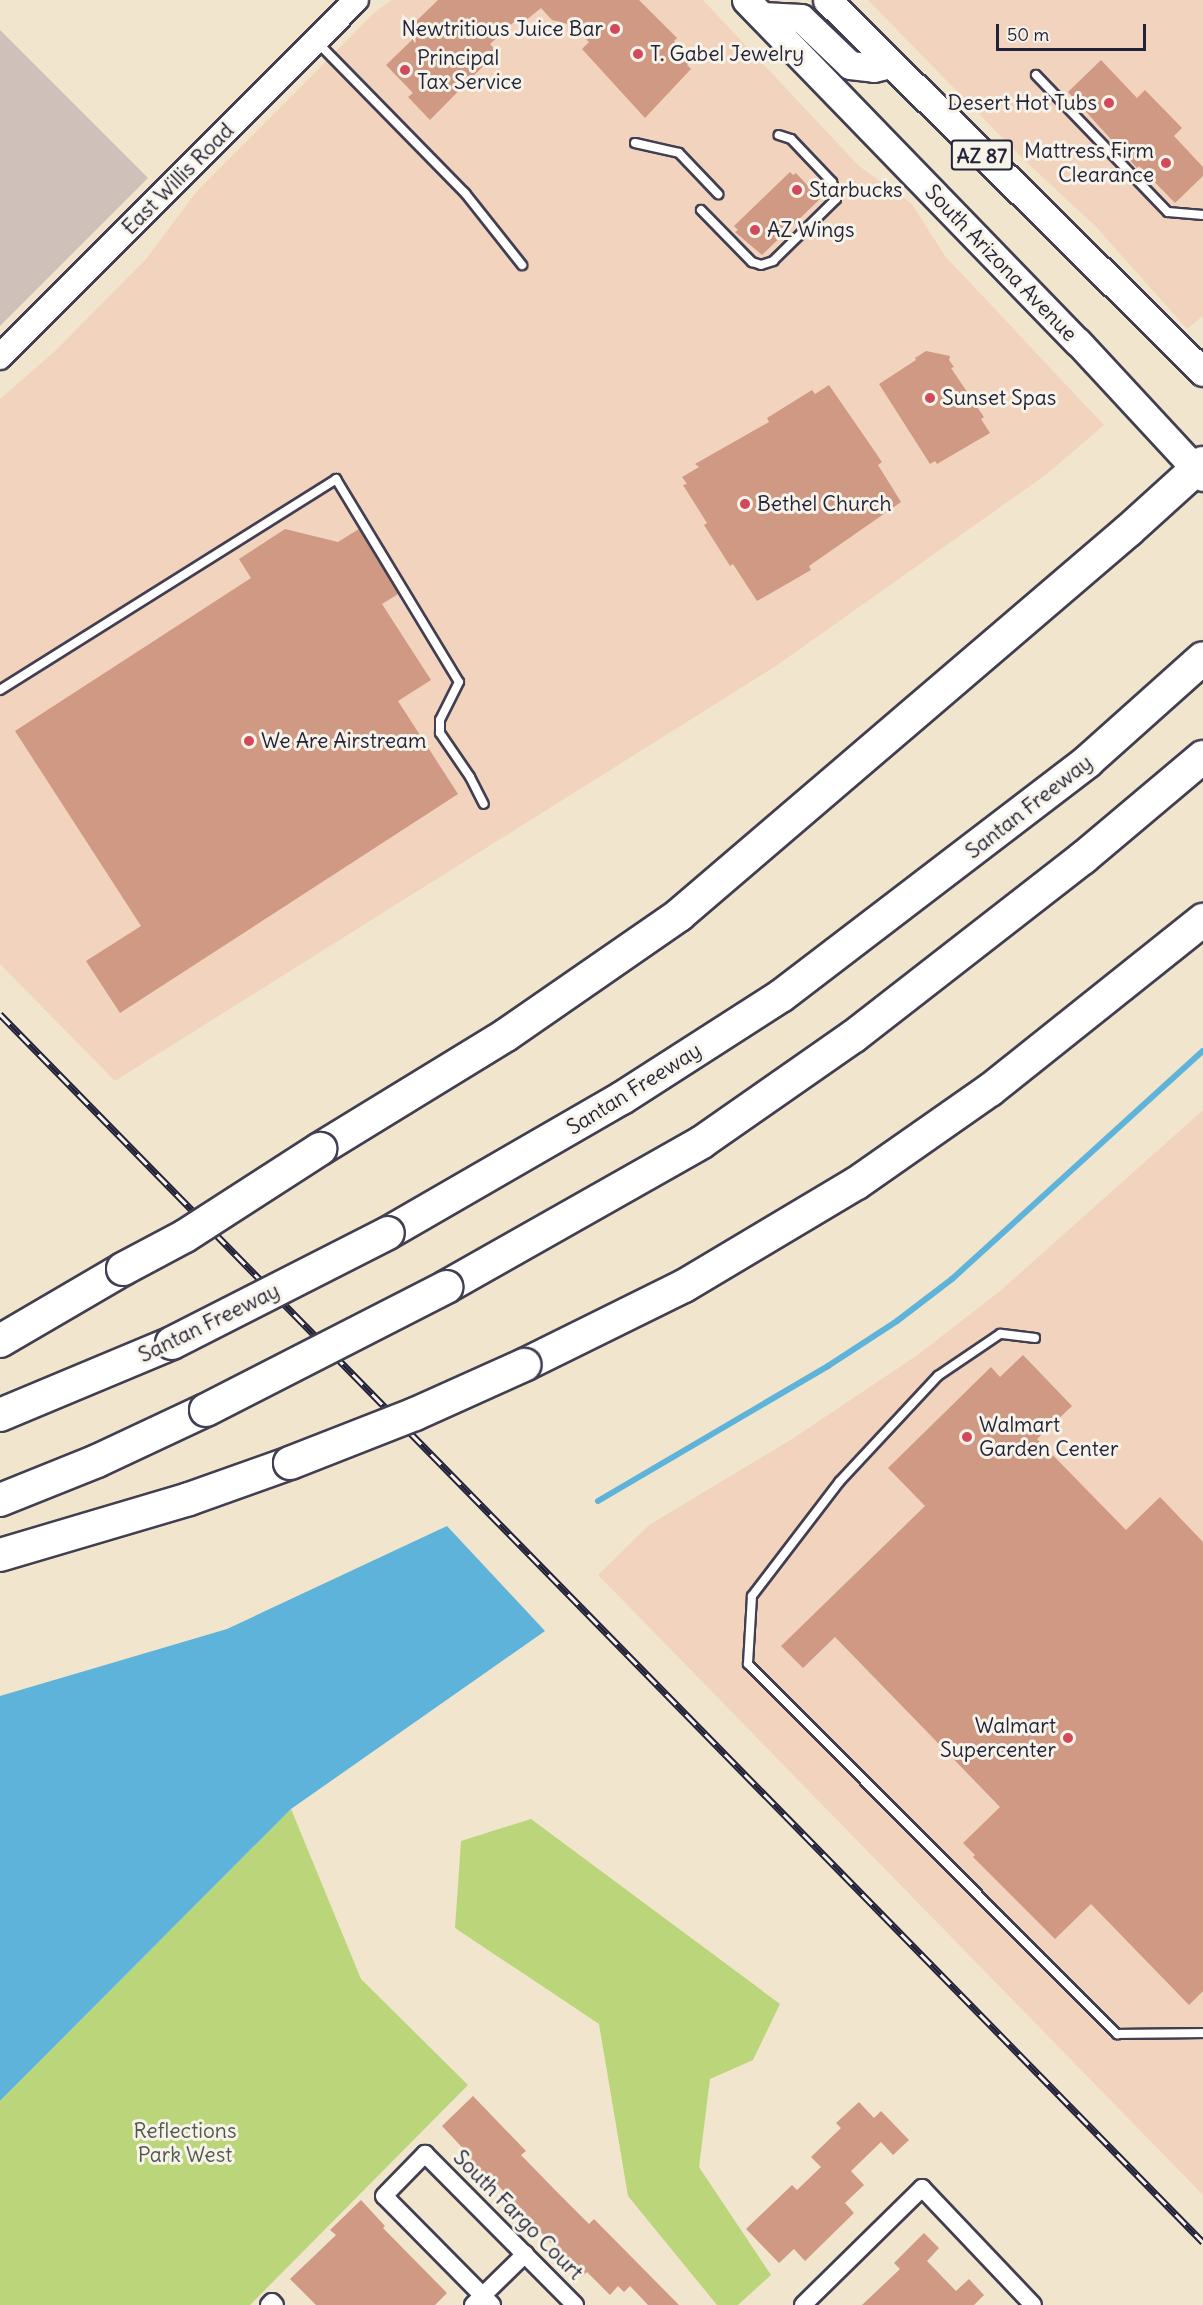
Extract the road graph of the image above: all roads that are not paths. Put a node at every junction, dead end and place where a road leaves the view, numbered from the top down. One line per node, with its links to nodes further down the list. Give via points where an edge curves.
1 (827, 0): 5 (main road, AZ 87)
2 (354, 1): 4 (street, East Willis Road)
3 (754, 8): 5 (main road, via 801,18 850,65 874,68); 15 (main road, South Arizona Avenue / AZ 87)
4 (316, 41): 12 (lane, via 465,193); 13 (street, East Willis Road)
5 (890, 64): 14 (main road, AZ 87)
6 (1036, 75): 11 (lane, via 1168,212)
7 (779, 135): 10 (lane, via 791,139 832,182 836,199 773,261 761,265 752,262)
8 (635, 143): 9 (lane, via 679,153)
9 (718, 194)
10 (701, 210)
11 (1203, 215)
12 (522, 265)
13 (0, 357)
14 (1203, 372)
15 (1201, 470): 22 (highway, bridge, via 679,915 506,1035 185,1236)
16 (1203, 658): 23 (highway, Santan Freeway, bridge, via 1088,762 781,996 622,1098 388,1233 172,1343)
17 (0, 690): 19 (lane, via 336,479 459,682 440,720 440,734)
18 (1203, 757): 24 (highway, bridge, via 1083,858 854,1036 702,1142 446,1287 206,1410 98,1461)
19 (484, 804)
20 (1203, 920): 25 (highway, bridge, via 990,1090 857,1183 684,1286 415,1414 189,1499)
21 (1035, 1338): 26 (lane, via 1000,1334 938,1376 840,1481 752,1596 748,1664 1117,2034)
22 (0, 1341)
23 (0, 1415)
24 (0, 1500)
25 (0, 1555)
26 (1203, 2033)
27 (525, 2254): 28 (street); 28 (street, South Fargo Court, via 425,2154 384,2196); 31 (street, South Fargo Court)
28 (483, 2302)
29 (269, 2305): 30 (street)
30 (275, 2305)
31 (575, 2305)
32 (803, 2305): 33 (street, via 922,2188)
33 (1033, 2305)

